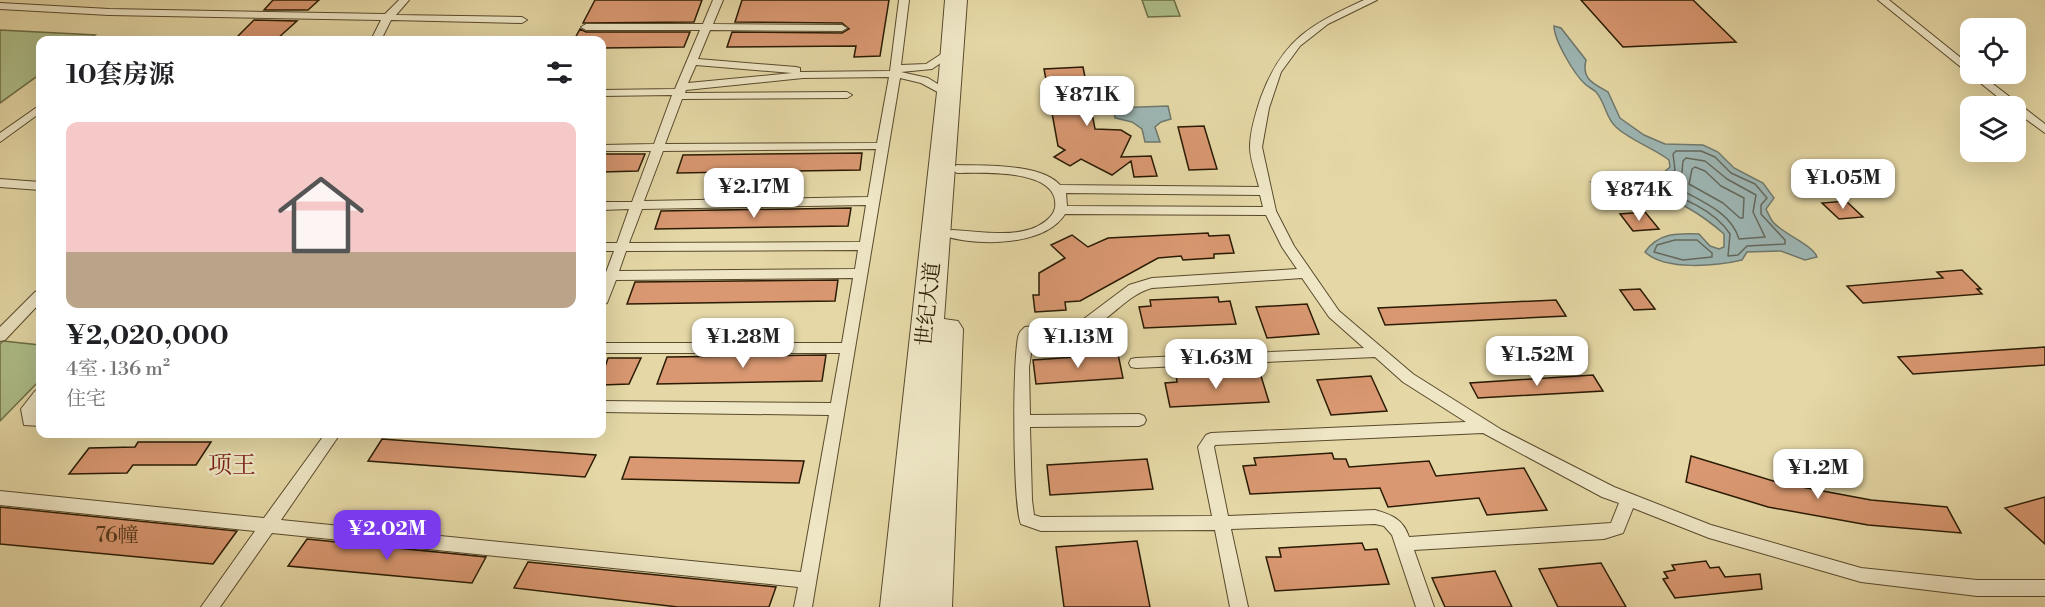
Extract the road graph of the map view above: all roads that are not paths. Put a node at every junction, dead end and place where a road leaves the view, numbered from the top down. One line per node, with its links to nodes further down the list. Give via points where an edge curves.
1 (125, 0): 10 (lane)
2 (404, 0): 11 (lane)
3 (718, 0): 14 (lane)
4 (904, 0): 20 (lane)
5 (956, 0): 17 (street, 世纪大道)
6 (970, 0): 34 (street, 世纪大道)
7 (1372, 0): 38 (lane, via 1324,22 1296,44 1276,72 1263,108 1256,147)
8 (1883, 0): 19 (lane)
9 (0, 6): 10 (lane)
10 (109, 12): 11 (lane)
11 (388, 17): 12 (lane); 16 (lane)
12 (522, 20)
13 (586, 27): 14 (lane)
14 (706, 27): 15 (lane); 18 (lane)
15 (842, 28)
16 (378, 36)
17 (953, 51): 20 (lane, via 928,67); 24 (street, 世纪大道)
18 (692, 62): 20 (lane); 22 (lane)
19 (1960, 62)
20 (895, 72): 22 (lane, via 803,75); 24 (lane, via 924,80); 31 (lane)
21 (1988, 84): 26 (lane)
22 (680, 92): 23 (lane); 25 (lane); 33 (lane)
23 (606, 93)
24 (950, 94): 75 (street, 世纪大道)
25 (847, 95)
26 (2002, 96)
27 (36, 111): 30 (lane)
28 (2026, 115): 29 (lane)
29 (2045, 130)
30 (0, 139)
31 (882, 146): 33 (lane); 39 (lane)
32 (606, 148): 33 (lane)
33 (658, 148): 40 (lane)
34 (957, 170): 37 (lane, via 1032,174); 44 (street, 世纪大道)
35 (0, 183): 36 (lane)
36 (36, 186)
37 (1057, 189): 38 (lane); 42 (lane, via 1062,199)
38 (1265, 191): 43 (lane)
39 (873, 201): 40 (lane); 45 (lane)
40 (637, 205): 41 (lane); 47 (lane)
41 (606, 206)
42 (1061, 210): 43 (lane); 44 (lane, via 1055,220 1030,234)
43 (1270, 212): 49 (lane)
44 (952, 234): 76 (street, 世纪大道)
45 (865, 246): 47 (lane); 48 (lane)
46 (606, 247): 47 (lane)
47 (621, 247): 50 (lane)
48 (860, 273): 50 (lane); 55 (lane)
49 (1306, 273): 56 (lane, via 1334,314); 63 (lane, via 1152,283 1134,288 1084,325 1030,330 1026,334 1022,367)
50 (610, 276): 51 (lane)
51 (606, 288)
52 (36, 299): 53 (lane)
53 (0, 336)
54 (606, 348): 55 (lane)
55 (848, 348): 60 (lane)
56 (1378, 352): 57 (lane); 64 (lane, via 1408,378)
57 (1136, 363)
58 (36, 400): 61 (lane, via 28,409 29,421)
59 (606, 407): 60 (lane)
60 (837, 409): 71 (lane)
61 (36, 420)
62 (1138, 420): 63 (lane)
63 (1023, 421): 68 (lane, via 1027,519 1041,524)
64 (1486, 427): 67 (lane); 68 (lane, via 1211,439 1206,447)
65 (330, 438): 69 (lane)
66 (0, 498): 69 (lane)
67 (1628, 500): 70 (lane, via 1617,528 1604,532); 72 (lane, via 1709,531 1861,575 1977,588)
68 (1222, 523): 70 (lane, via 1375,517 1389,521); 77 (lane)
69 (268, 525): 71 (lane); 73 (lane)
70 (1405, 544): 78 (lane)
71 (807, 580): 74 (lane)
72 (2045, 588)
73 (210, 607)
74 (803, 607)
75 (900, 607)
76 (932, 607)
77 (1239, 607)
78 (1425, 607)

